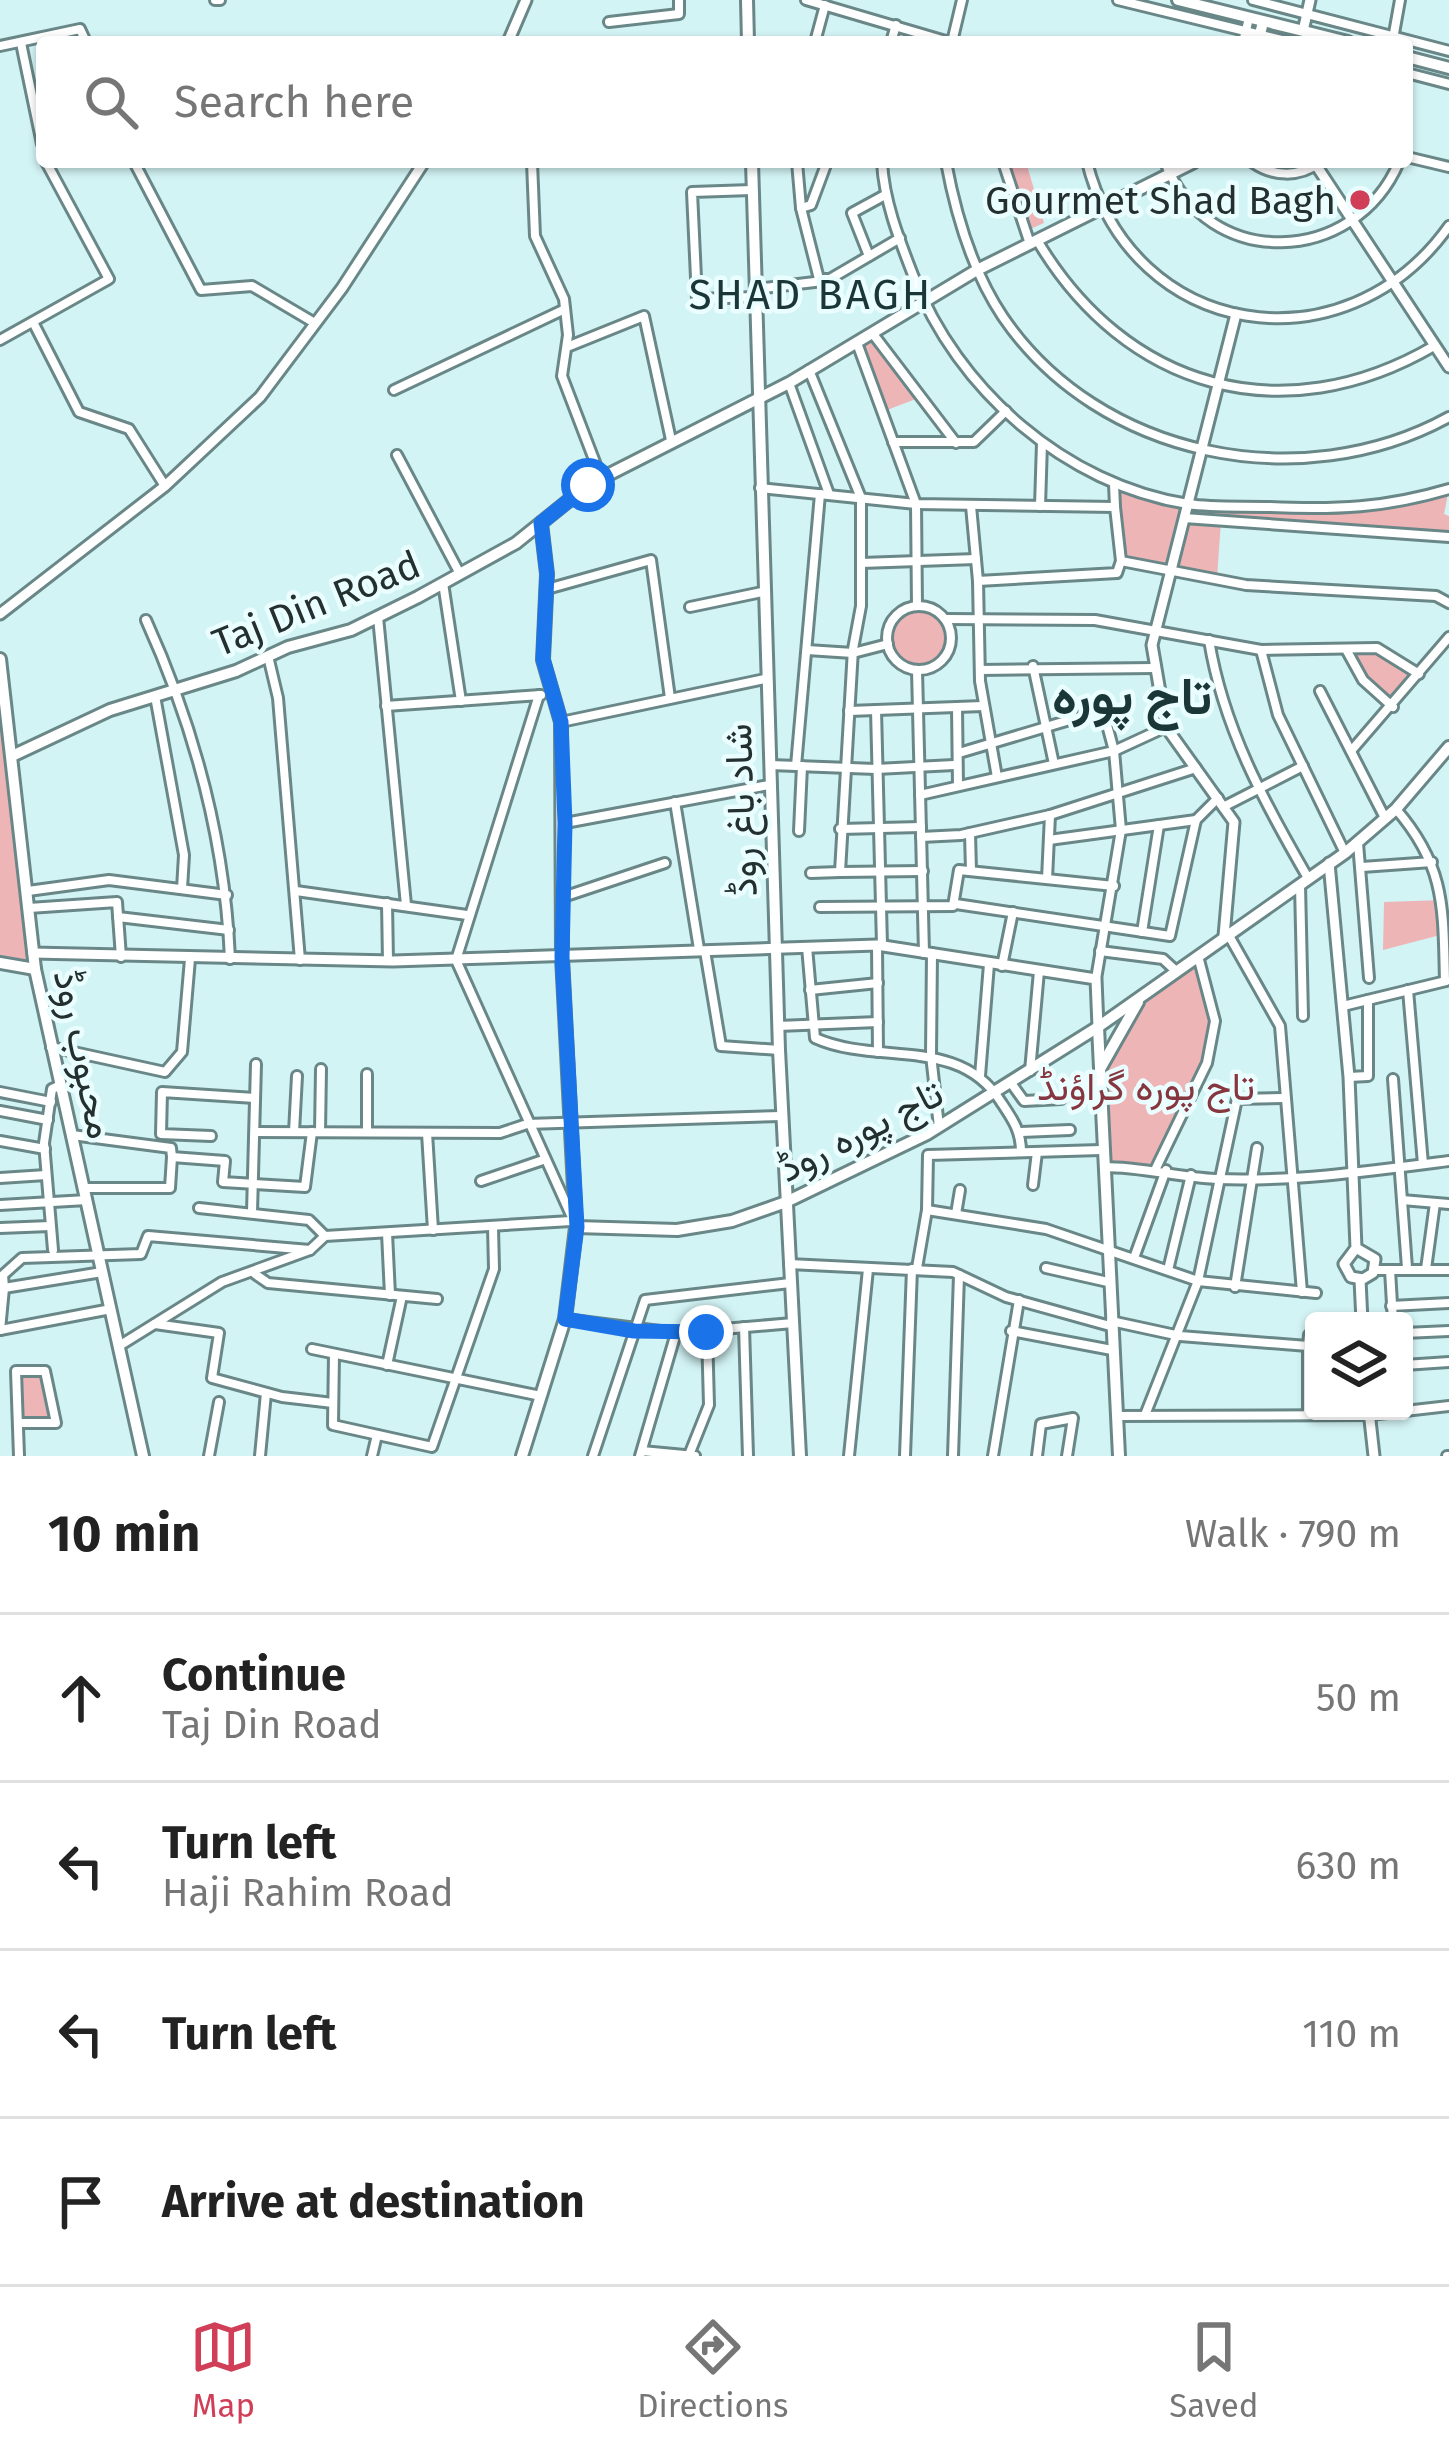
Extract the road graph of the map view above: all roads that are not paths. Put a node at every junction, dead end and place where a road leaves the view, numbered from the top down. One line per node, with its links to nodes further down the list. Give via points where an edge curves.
1 (526, 0): 22 (street)
2 (679, 0): 14 (street, via 679,14)
3 (747, 0): 23 (main road)
4 (806, 0): 11 (street)
5 (962, 0): 27 (street)
6 (1118, 0): 16 (street)
7 (1178, 0): 12 (main road)
8 (1253, 0): 13 (street)
9 (1310, 0): 13 (street)
10 (1400, 0): 32 (street)
11 (825, 5): 15 (street); 24 (street)
12 (1218, 5): 16 (main road)
13 (1307, 14): 17 (street); 18 (street)
14 (609, 22)
15 (896, 25): 25 (street); 26 (street)
16 (1247, 25): 19 (main road); 28 (street)
17 (1349, 26): 30 (street); 31 (street)
18 (1303, 31): 19 (main road); 29 (main road)
19 (1260, 33)
20 (50, 36): 21 (street, via 80,29)
21 (83, 36)
22 (516, 36)
23 (748, 36)
24 (817, 36)
25 (893, 36)
26 (932, 36)
27 (953, 36)
28 (1244, 36)
29 (1323, 36)
30 (1347, 36)
31 (1380, 36)
32 (1393, 36)
33 (36, 39): 34 (street)
34 (21, 43): 36 (street); 42 (street)
35 (1413, 44): 37 (street)
36 (0, 46)
37 (1449, 51)
38 (1413, 59): 39 (main road)
39 (1449, 68)
40 (1413, 75): 41 (street)
41 (1449, 84)
42 (36, 115)
43 (1413, 158): 44 (street)
44 (1449, 167)
45 (49, 168): 77 (street, via 109,279)
46 (137, 168): 78 (street, via 201,290 252,286)
47 (420, 168): 78 (street)
48 (532, 168): 75 (street, via 536,236)
49 (752, 168): 61 (main road, شاد باغ روڈ)
50 (798, 168): 64 (street)
51 (824, 168): 64 (street, via 811,205)
52 (883, 168): 62 (street)
53 (948, 168): 70 (street)
54 (1005, 168): 68 (street)
55 (1089, 168): 63 (street)
56 (1167, 168): 63 (main road, Taj Din Road); 65 (street, via 1202,216 1250,241 1304,243)
57 (1266, 168): 58 (street, via 1280,174)
58 (1300, 168)
59 (1320, 168): 65 (street)
60 (1396, 168): 65 (street)
61 (752, 190): 73 (main road, شاد باغ روڈ); 73 (street, via 692,192 697,298)
62 (885, 195): 67 (street); 69 (street, via 852,213)
63 (1102, 207): 68 (main road, Taj Din Road); 76 (street, via 1156,276)
64 (801, 208): 71 (street)
65 (1353, 223): 72 (street)
66 (1449, 226): 72 (street)
67 (900, 238): 69 (street); 74 (street)
68 (1033, 242): 70 (main road, Taj Din Road); 87 (street, via 1111,332)
69 (868, 256): 71 (street)
70 (977, 271): 74 (main road, Taj Din Road); 96 (street, via 1005,319 1084,398)
71 (824, 280): 73 (street)
72 (1394, 284): 76 (street, via 1306,318); 83 (street)
73 (755, 293): 89 (main road, شاد باغ روڈ)
74 (924, 304): 79 (main road, Taj Din Road); 90 (street)
75 (565, 309): 82 (street); 88 (street)
76 (1236, 314): 87 (street)
77 (33, 322): 80 (street); 100 (street, via 79,412 129,429)
78 (313, 322): 100 (street, via 260,397)
79 (873, 334): 81 (main road, Taj Din Road); 94 (street)
80 (0, 340)
81 (857, 343): 84 (main road, Taj Din Road); 93 (street)
82 (566, 348): 92 (street, via 644,316); 98 (street, via 562,376)
83 (1441, 349): 85 (street); 87 (street, via 1330,387 1282,392)
84 (809, 368): 86 (main road, Taj Din Road); 104 (street)
85 (1449, 368)
86 (789, 383): 89 (main road, Taj Din Road); 103 (street)
87 (1217, 384): 96 (street)
88 (394, 390)
89 (758, 399): 92 (main road, Taj Din Road); 101 (main road, شاد باغ روڈ)
90 (1006, 411): 94 (street, via 974,442); 95 (street)
91 (1449, 417): 96 (street, via 1338,454)
92 (671, 440): 98 (main road, Taj Din Road)
93 (893, 442): 94 (street); 105 (street)
94 (956, 442)
95 (1042, 443): 99 (street); 108 (street)
96 (1202, 453): 106 (street)
97 (398, 455): 118 (street)
98 (601, 478): 111 (main road, Taj Din Road)
99 (1114, 484): 106 (street); 109 (street)
100 (165, 486): 126 (street)
101 (758, 488): 103 (street); 122 (main road, شاد باغ روڈ)
102 (1449, 489): 106 (street, via 1382,508)
103 (825, 495): 104 (street); 135 (street)
104 (861, 498): 105 (street); 116 (street)
105 (916, 504): 107 (street); 114 (street)
106 (1188, 504): 110 (street)
107 (971, 506): 108 (street); 113 (street)
108 (1040, 506): 109 (street)
109 (1115, 507): 115 (street)
110 (1184, 518): 112 (street); 117 (street)
111 (541, 523): 118 (main road, Taj Din Road); 121 (main road)
112 (1449, 537)
113 (976, 559): 114 (street); 119 (street)
114 (916, 561): 116 (street); 124 (street)
115 (1121, 561): 117 (street); 119 (street, via 1117,573)
116 (861, 563): 138 (street)
117 (1171, 567): 123 (street, via 1246,584); 131 (street)
118 (460, 574): 120 (main road, Taj Din Road)
119 (977, 581): 129 (street)
120 (443, 583): 127 (main road, Taj Din Road); 153 (street)
121 (547, 589): 149 (main road, via 543,659); 152 (street, via 651,560)
122 (762, 592): 125 (street); 146 (main road, شاد باغ روڈ)
123 (1449, 603)
124 (917, 606): 128 (street); 134 (street, via 897,614)
125 (690, 607)
126 (0, 614)
127 (378, 617): 139 (main road, Taj Din Road); 154 (street)
128 (946, 619): 129 (street); 143 (street, via 952,639 944,658)
129 (981, 619): 131 (street); 144 (street)
130 (146, 620): 147 (street)
131 (1155, 629): 133 (street); 142 (street)
132 (1449, 638): 145 (street)
133 (1209, 640): 136 (street); 182 (street, via 1216,687)
134 (888, 644): 138 (street); 143 (street, via 898,662)
135 (807, 650): 138 (street); 173 (street)
136 (1261, 650): 137 (street); 174 (street, via 1278,715)
137 (1347, 651): 145 (street, via 1383,649); 157 (street, via 1363,680)
138 (853, 653): 160 (street)
139 (268, 656): 147 (main road, Taj Din Road); 217 (street)
140 (0, 659): 169 (main road, محبوب روڈ)
141 (1033, 666): 142 (street); 144 (street); 162 (street)
142 (1155, 668): 163 (street)
143 (917, 670): 158 (street)
144 (980, 670): 155 (street)
145 (1419, 674): 157 (street)
146 (765, 679): 152 (street); 171 (main road, شاد باغ روڈ)
147 (177, 690): 151 (main road, Taj Din Road); 218 (street)
148 (1319, 692): 167 (street)
149 (553, 694): 150 (street); 161 (main road)
150 (539, 695): 153 (street); 228 (street)
151 (155, 697): 169 (main road, Taj Din Road); 215 (street, via 184,855)
152 (670, 698): 161 (street)
153 (461, 701): 154 (street)
154 (386, 706): 223 (street)
155 (983, 706): 156 (street); 164 (street)
156 (957, 707): 158 (street); 168 (street)
157 (1393, 707): 167 (street)
158 (919, 709): 159 (street); 175 (street)
159 (876, 710): 160 (street); 178 (street)
160 (849, 711): 177 (street)
161 (561, 722): 191 (main road)
162 (1046, 727): 164 (street); 166 (street, via 1102,710); 170 (street)
163 (1166, 727): 166 (street); 176 (street)
164 (988, 744): 168 (street); 179 (street)
165 (1449, 747): 187 (main road, تاج پورہ روڈ)
166 (1114, 751): 170 (street); 183 (street)
167 (1351, 751): 189 (street)
168 (959, 753): 172 (street)
169 (12, 756): 216 (main road, محبوب روڈ)
170 (1054, 764): 179 (street)
171 (768, 765): 173 (street); 180 (main road, شاد باغ روڈ)
172 (954, 765): 175 (street); 181 (street)
173 (799, 766): 177 (street); 196 (street)
174 (1303, 766): 182 (street); 201 (street)
175 (920, 768): 178 (street); 184 (street)
176 (1196, 768): 183 (street); 186 (street)
177 (844, 769): 178 (street); 193 (street)
178 (876, 770): 194 (street)
179 (997, 777): 181 (street)
180 (769, 784): 185 (street); 234 (main road, شاد باغ روڈ)
181 (958, 786): 184 (street)
182 (1259, 788): 186 (street); 212 (street)
183 (1118, 792): 188 (street); 195 (street)
184 (920, 794): 197 (street)
185 (675, 802): 191 (street); 237 (street)
186 (1221, 803): 190 (street); 233 (street, via 1234,822)
187 (1396, 809): 189 (main road, تاج پورہ روڈ); 202 (street)
188 (1050, 815): 198 (street); 199 (street)
189 (1385, 819): 200 (main road, تاج پورہ روڈ)
190 (1196, 820): 192 (street); 232 (street, via 1170,936)
191 (565, 823): 219 (main road)
192 (1159, 825): 195 (street); 232 (street)
193 (840, 829): 194 (street); 207 (street)
194 (878, 829): 197 (street); 208 (street)
195 (1121, 830): 199 (street); 213 (street)
196 (799, 831)
197 (921, 832): 198 (street); 209 (street)
198 (970, 833): 206 (street)
199 (1049, 840): 211 (street)
200 (1358, 843): 201 (main road, تاج پورہ روڈ); 205 (street)
201 (1345, 853): 204 (main road, تاج پورہ روڈ)
202 (1432, 862): 205 (street); 214 (street)
203 (665, 863): 219 (street)
204 (1329, 863): 212 (main road, تاج پورہ روڈ); 264 (street)
205 (1361, 867): 256 (street)
206 (971, 871): 211 (street); 222 (street, via 957,871)
207 (840, 872): 208 (street); 210 (street)
208 (879, 872): 209 (street); 221 (street)
209 (923, 872): 224 (street)
210 (812, 873)
211 (1047, 879): 213 (street)
212 (1304, 881): 233 (main road, تاج پورہ روڈ); 265 (street)
213 (1114, 886): 230 (street)
214 (1446, 887): 245 (street)
215 (182, 890): 216 (street, via 109,880); 218 (street)
216 (28, 891): 226 (main road, محبوب روڈ)
217 (296, 892): 220 (street); 248 (street)
218 (227, 895): 231 (street)
219 (563, 897): 243 (main road)
220 (387, 903): 223 (street); 249 (street)
221 (880, 903): 224 (street); 225 (street); 235 (street)
222 (956, 904): 224 (street); 227 (street)
223 (406, 905): 228 (street)
224 (923, 905): 240 (street)
225 (820, 907)
226 (29, 908): 229 (street, via 117,902); 239 (main road, محبوب روڈ)
227 (1012, 912): 230 (street); 252 (street)
228 (467, 915): 246 (street)
229 (118, 917): 231 (street); 242 (street)
230 (1106, 926): 232 (street); 238 (street)
231 (229, 930): 247 (street)
232 (1142, 932)
233 (1226, 934): 241 (main road, تاج پورہ روڈ); 288 (street, via 1280,1026)
234 (775, 945): 236 (street); 237 (street); 268 (main road, شاد باغ روڈ)
235 (880, 945): 236 (street); 240 (street); 259 (street)
236 (807, 947): 260 (street)
237 (702, 949): 243 (street); 271 (street, via 722,1046)
238 (1100, 951): 254 (street, via 1163,959); 257 (street)
239 (33, 953): 242 (street); 253 (main road, محبوب روڈ)
240 (928, 953): 251 (street); 273 (street)
241 (1197, 955): 254 (main road, تاج پورہ روڈ); 319 (street, via 1215,1021 1207,1063)
242 (121, 957): 244 (street)
243 (562, 957): 246 (street); 294 (main road)
244 (190, 959): 247 (street); 270 (street, via 182,1052 165,1072)
245 (1447, 959): 258 (street)
246 (456, 960): 249 (street); 295 (street)
247 (230, 961): 248 (street)
248 (301, 962): 249 (street)
249 (388, 962)
250 (0, 963): 253 (main road)
251 (989, 964): 252 (street); 280 (street)
252 (1002, 966): 255 (street)
253 (34, 969): 270 (main road, محبوب روڈ)
254 (1176, 970): 262 (main road, تاج پورہ روڈ)
255 (1039, 971): 257 (street); 276 (street)
256 (1369, 978)
257 (1096, 979): 269 (street)
258 (1447, 982): 261 (street)
259 (878, 983): 260 (street); 266 (street)
260 (810, 990): 267 (street)
261 (1408, 990): 263 (street); 316 (street)
262 (1141, 997): 269 (main road, تاج پورہ روڈ); 277 (main road, تاج پورہ روڈ)
263 (1368, 1000): 264 (street); 281 (street, via 1368,1076)
264 (1343, 1006): 281 (street)
265 (1303, 1016)
266 (878, 1022): 267 (street); 272 (street)
267 (812, 1024): 268 (street); 272 (street, via 815,1037 837,1048)
268 (778, 1026): 271 (main road, شاد باغ روڈ)
269 (1098, 1027): 276 (main road, تاج پورہ روڈ); 277 (main road)
270 (52, 1047): 284 (main road, محبوب روڈ)
271 (779, 1050): 292 (main road, شاد باغ روڈ)
272 (878, 1052): 273 (street)
273 (931, 1055): 280 (street); 297 (street)
274 (256, 1064): 287 (street)
275 (321, 1069): 300 (street)
276 (1030, 1071): 283 (main road, تاج پورہ روڈ)
277 (1099, 1072): 309 (main road)
278 (367, 1074): 301 (street)
279 (297, 1076): 299 (street)
280 (980, 1076): 286 (street)
281 (1349, 1077): 320 (street)
282 (1394, 1079): 318 (street)
283 (1011, 1083): 286 (main road, تاج پورہ روڈ); 289 (street, via 1024,1101)
284 (61, 1085): 290 (street); 304 (main road, محبوب روڈ)
285 (0, 1092): 290 (street)
286 (995, 1093): 297 (main road, تاج پورہ روڈ); 302 (street)
287 (256, 1098): 298 (street); 305 (street, via 162,1092 161,1135)
288 (1284, 1098): 325 (street); 326 (street, via 1237,1099)
289 (1061, 1099)
290 (51, 1102): 293 (street)
291 (0, 1111): 293 (street)
292 (782, 1116): 294 (street); 334 (main road, شاد باغ روڈ)
293 (48, 1120): 308 (street)
294 (572, 1123): 295 (street); 342 (main road)
295 (527, 1124): 303 (street, via 500,1133); 314 (street)
296 (1070, 1130): 302 (street)
297 (933, 1131): 312 (street); 334 (main road, تاج پورہ روڈ)
298 (255, 1132): 299 (street); 328 (street)
299 (293, 1132): 300 (street)
300 (316, 1132): 301 (street); 328 (street, via 305,1187)
301 (367, 1132): 303 (street)
302 (1021, 1132): 310 (street)
303 (427, 1133): 346 (street)
304 (72, 1135): 313 (street, via 171,1148); 331 (main road, محبوب روڈ)
305 (211, 1136)
306 (0, 1141): 308 (street)
307 (1257, 1148): 324 (street)
308 (45, 1149): 321 (street)
309 (1101, 1150): 311 (street); 317 (main road)
310 (1021, 1152): 311 (street); 312 (street)
311 (1037, 1152): 329 (street)
312 (928, 1155): 339 (street)
313 (172, 1157): 328 (street, via 225,1161 223,1182); 331 (street, via 170,1188)
314 (543, 1160): 327 (street); 342 (street)
315 (1449, 1161): 316 (street)
316 (1424, 1165): 318 (street)
317 (1102, 1167): 319 (street); 349 (main road)
318 (1399, 1168): 320 (street); 332 (street)
319 (1161, 1169): 322 (street); 354 (street)
320 (1353, 1173): 325 (street); 350 (street)
321 (46, 1175): 323 (street); 333 (street)
322 (1191, 1175): 326 (street); 361 (street)
323 (0, 1178)
324 (1252, 1178): 325 (street); 326 (street); 373 (street)
325 (1289, 1178): 374 (street)
326 (1220, 1179): 369 (street)
327 (482, 1181)
328 (253, 1183): 340 (street)
329 (1034, 1185)
330 (960, 1190): 341 (street)
331 (85, 1194): 333 (street); 353 (main road, محبوب روڈ)
332 (1402, 1200): 335 (street); 358 (street)
333 (47, 1202): 337 (street); 343 (street)
334 (786, 1202): 342 (main road, تاج پورہ روڈ, via 677,1230); 355 (main road, شاد باغ روڈ)
335 (1435, 1203): 336 (street); 359 (street)
336 (1449, 1204)
337 (0, 1205)
338 (199, 1208): 340 (street)
339 (927, 1210): 341 (street); 356 (street)
340 (252, 1212): 348 (street, via 308,1220)
341 (956, 1214): 349 (street)
342 (574, 1224): 344 (street); 386 (main road)
343 (50, 1226): 345 (street); 351 (street)
344 (493, 1227): 346 (street); 407 (street, via 494,1269)
345 (0, 1228)
346 (433, 1230): 347 (street)
347 (387, 1233): 348 (street); 376 (street)
348 (325, 1237): 352 (street)
349 (1106, 1247): 354 (street); 371 (main road)
350 (1356, 1248): 362 (street, via 1371,1252); 368 (street, via 1344,1267)
351 (53, 1250)
352 (310, 1250): 353 (street, via 148,1235 141,1254); 366 (street)
353 (98, 1253): 365 (main road, محبوب روڈ); 370 (street, via 22,1258)
354 (1134, 1258): 361 (street)
355 (789, 1264): 360 (street); 372 (main road, شاد باغ روڈ)
356 (914, 1268): 360 (street); 367 (street); 433 (street)
357 (1046, 1268): 371 (street)
358 (1407, 1268): 359 (street); 363 (street)
359 (1426, 1269): 364 (street)
360 (868, 1270): 432 (street)
361 (1168, 1270): 369 (street)
362 (1374, 1270): 363 (street); 368 (street)
363 (1390, 1270): 381 (street)
364 (1449, 1270)
365 (102, 1272): 370 (street); 382 (main road, محبوب روڈ)
366 (254, 1274): 376 (street, via 268,1283); 389 (street, via 222,1282)
367 (959, 1275): 379 (street); 434 (street)
368 (1360, 1280): 383 (street)
369 (1198, 1281): 373 (street); 398 (street)
370 (2, 1282): 385 (street)
371 (1108, 1282): 388 (main road)
372 (790, 1283): 387 (main road, شاد باغ روڈ); 393 (street, via 645,1300)
373 (1235, 1287): 374 (street)
374 (1302, 1292): 375 (street)
375 (1316, 1293)
376 (390, 1295): 377 (street)
377 (402, 1296): 378 (street); 406 (street)
378 (437, 1299)
379 (1018, 1300): 388 (street); 391 (street)
380 (1449, 1303): 381 (street)
381 (1391, 1306): 384 (street)
382 (111, 1309): 392 (street); 399 (main road, محبوب روڈ)
383 (1362, 1312)
384 (1392, 1312)
385 (1, 1314): 392 (street)
386 (565, 1319): 393 (street); 409 (main road)
387 (793, 1322): 390 (street); 431 (main road, شاد باغ روڈ)
388 (1110, 1323): 398 (street); 402 (main road)
389 (153, 1324): 399 (street); 408 (street, via 215,1331 210,1376)
390 (744, 1327): 395 (street); 430 (street)
391 (1012, 1330): 402 (street); 435 (street)
392 (0, 1331)
393 (634, 1331): 397 (street); 428 (street)
394 (1449, 1331): 396 (street)
395 (706, 1332): 397 (street); 429 (street, via 709,1405)
396 (1413, 1333)
397 (676, 1334): 420 (street)
398 (1180, 1336): 400 (street); 415 (street)
399 (119, 1346): 423 (main road, محبوب روڈ)
400 (1305, 1346)
401 (312, 1349): 403 (street)
402 (1112, 1350): 416 (main road)
403 (334, 1354): 406 (street); 411 (street)
404 (1449, 1362): 405 (street)
405 (1413, 1364)
406 (387, 1365): 407 (street)
407 (455, 1378): 409 (street); 419 (street, via 432,1447)
408 (266, 1393): 411 (street); 425 (street)
409 (541, 1396): 427 (main road)
410 (219, 1402): 424 (street)
411 (334, 1403): 419 (street, via 333,1425)
412 (1449, 1406): 413 (street)
413 (1413, 1409)
414 (1305, 1414): 415 (street)
415 (1145, 1415): 416 (street)
416 (1117, 1416): 438 (main road)
417 (1370, 1420): 421 (street)
418 (18, 1424): 418 (street, via 16,1371 45,1371 56,1423); 422 (street)
419 (377, 1435): 426 (street)
420 (641, 1453): 429 (street)
421 (1374, 1455): 439 (street)
422 (19, 1456)
423 (143, 1456)
424 (209, 1456)
425 (260, 1456)
426 (372, 1456)
427 (522, 1456)
428 (593, 1456)
429 (692, 1456)
430 (748, 1456)
431 (800, 1456)
432 (849, 1456)
433 (905, 1456)
434 (953, 1456)
435 (993, 1456)
436 (1037, 1456): 437 (street, via 1041,1424 1073,1418)
437 (1067, 1456)
438 (1118, 1456)
439 (1359, 1456)

